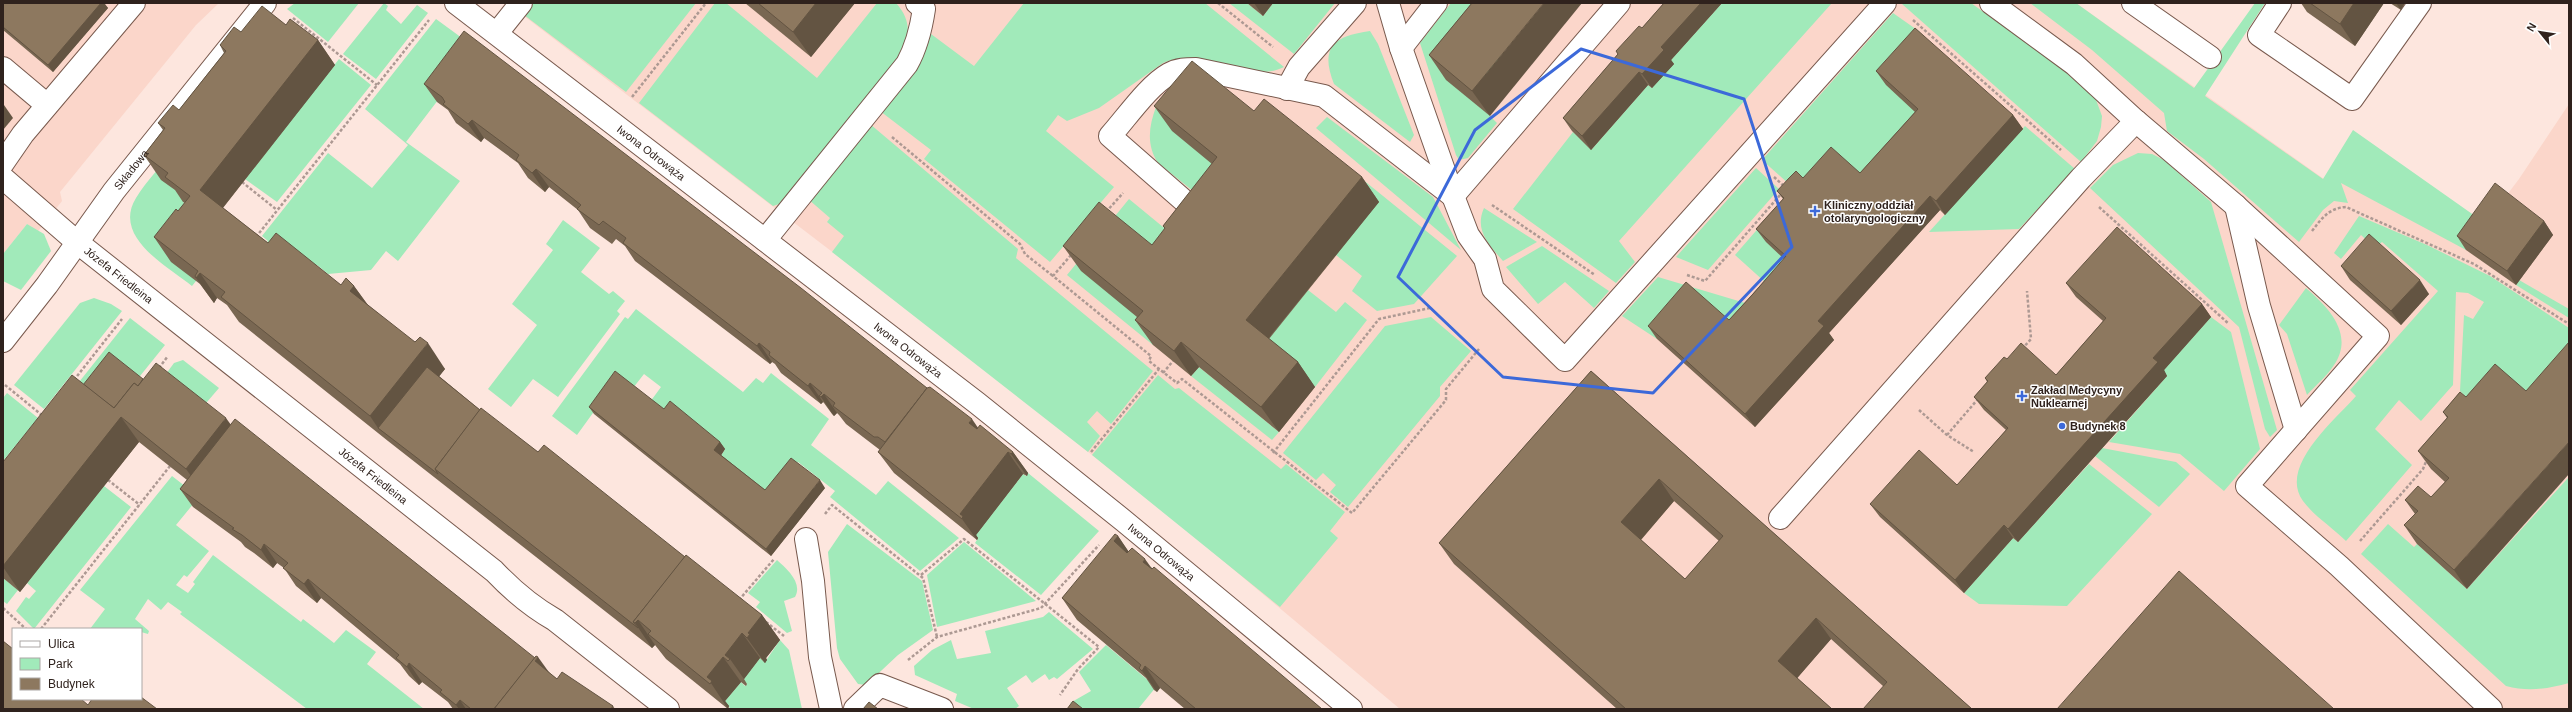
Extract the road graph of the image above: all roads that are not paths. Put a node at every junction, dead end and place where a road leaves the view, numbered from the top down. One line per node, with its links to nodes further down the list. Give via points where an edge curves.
1 (134, 3): 20 (street)
2 (265, 3): 28 (street, Składowa, via 114,191)
3 (456, 3): 15 (street, Iwona Odrowąża)
4 (521, 3): 15 (street)
5 (917, 3): 27 (street, via 924,9 922,27 914,52)
6 (1355, 3): 19 (street, via 1299,67)
7 (1388, 3): 16 (street)
8 (1436, 3): 16 (street)
9 (1619, 3): 24 (street)
10 (1885, 3): 24 (street, via 1565,360 1493,289 1485,259 1468,235)
11 (1991, 3): 21 (street, via 2074,64)
12 (2133, 3): 17 (street)
13 (2280, 3): 14 (street, via 2259,35 2352,99)
14 (2420, 3)
15 (497, 33): 27 (street, Iwona Odrowąża)
16 (1401, 48): 24 (street)
17 (2210, 57)
18 (3, 68): 20 (street)
19 (1287, 89): 24 (street, via 1324,96); 25 (street, via 1196,69 1181,69 1158,81 1110,136)
20 (47, 105): 22 (street)
21 (2136, 121): 26 (street); 31 (street, via 2022,245)
22 (3, 163)
23 (3, 178): 28 (street, Józefa Friedleina)
24 (1459, 190)
25 (1190, 206)
26 (2236, 206): 30 (street, via 2259,306); 30 (street, via 2378,336)
27 (765, 240): 37 (street, Iwona Odrowąża, via 1071,478)
28 (78, 243): 29 (street, Składowa); 33 (street, Józefa Friedleina, via 494,571 535,608 555,620)
29 (3, 341)
30 (2296, 430): 38 (street, via 2247,486 2339,566)
31 (1780, 518)
32 (806, 538): 34 (street, via 820,657)
33 (668, 709)
34 (831, 709)
35 (855, 709): 36 (street, via 880,685)
36 (942, 709)
37 (1352, 709)
38 (2491, 709)

